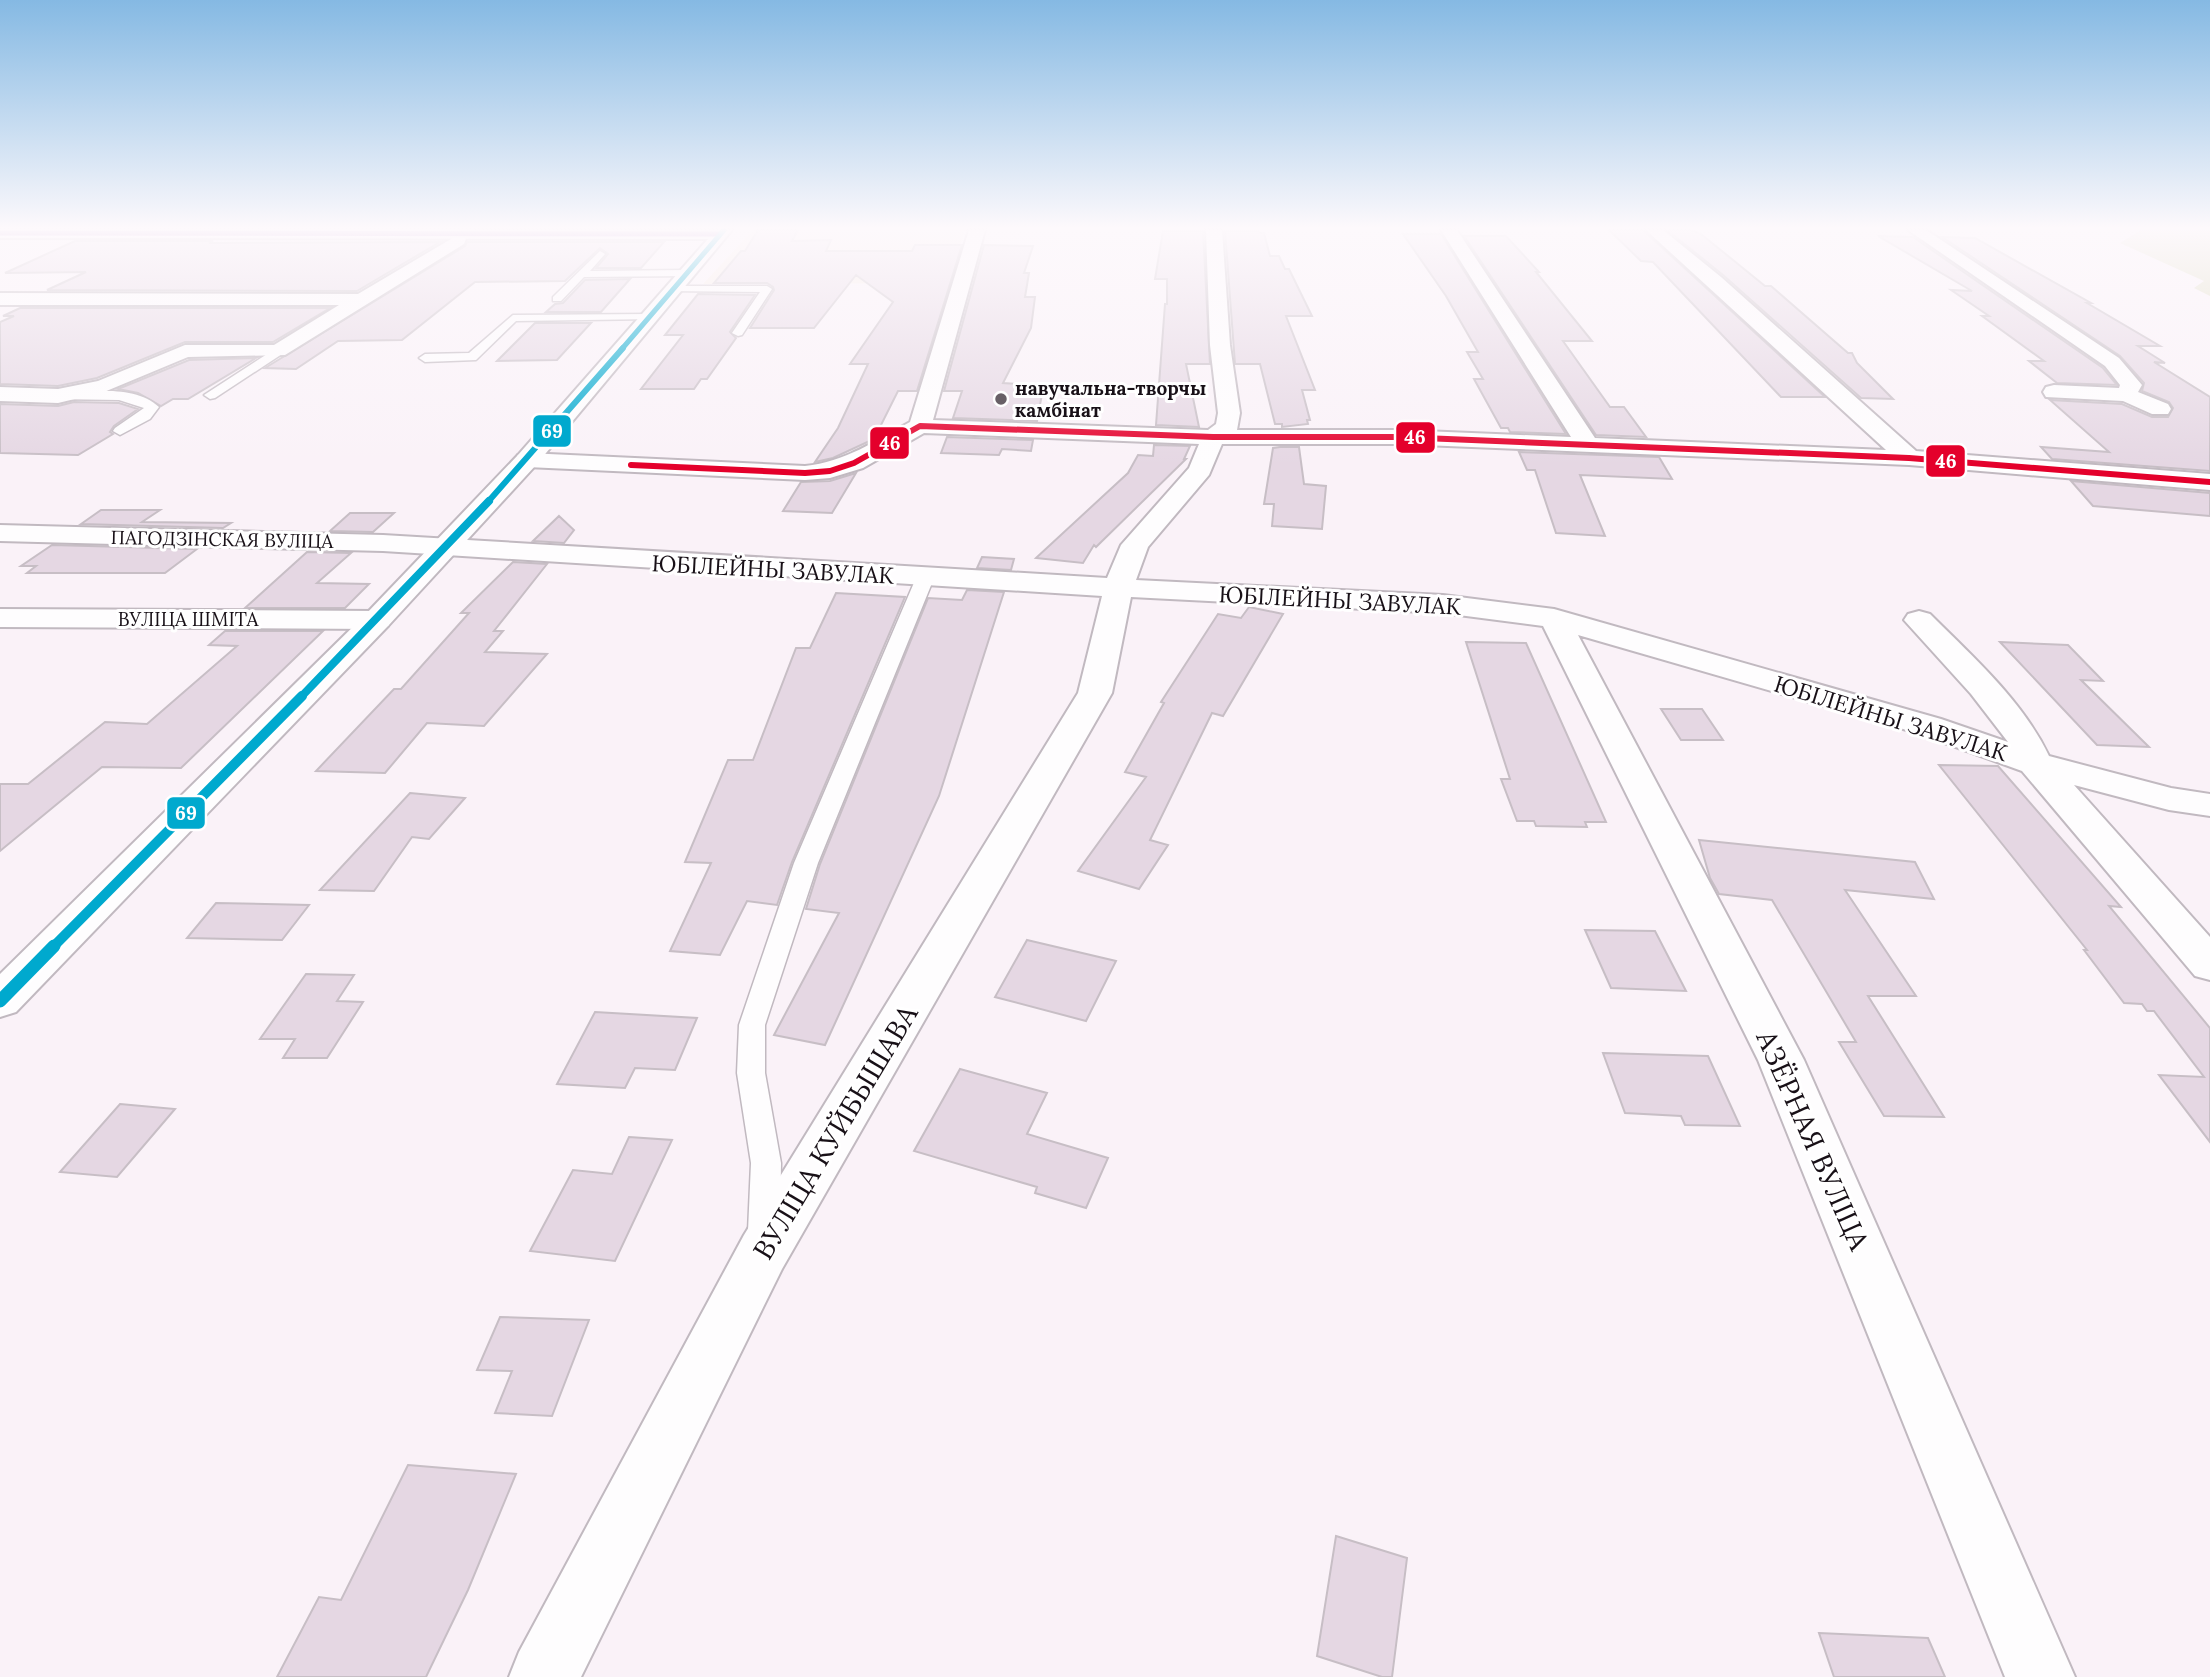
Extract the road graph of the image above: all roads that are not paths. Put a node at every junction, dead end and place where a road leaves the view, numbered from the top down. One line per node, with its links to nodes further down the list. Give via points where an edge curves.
1 (348, 308): 11 (street)
2 (657, 308): 9 (street)
3 (754, 308): 10 (lane)
4 (954, 308): 19 (street)
5 (1218, 308): 21 (street, ВУЛІЦА КУЙБЫШАВА, via 1229,413 1227,427)
6 (1500, 308): 22 (street)
7 (1744, 308): 23 (street)
8 (2032, 308): 16 (street, via 2112,362 2131,385)
9 (650, 317): 12 (lane, via 513,318 472,357); 24 (street)
10 (738, 333)
11 (278, 351): 15 (lane); 17 (street, via 185,351 104,386)
12 (425, 358)
13 (2054, 392): 16 (street)
14 (0, 394): 17 (street)
15 (210, 395)
16 (2126, 395): 18 (street)
17 (58, 396): 20 (lane, via 145,402 152,407)
18 (2160, 409)
19 (920, 426): 21 (street); 24 (street, via 854,463 830,471)
20 (120, 431)
21 (1213, 437): 22 (street); 29 (street, ВУЛІЦА КУЙБЫШАВА, via 1200,470 1135,545)
22 (1588, 444): 23 (street)
23 (1909, 458): 25 (street)
24 (527, 460): 27 (street)
25 (2210, 482)
26 (0, 533): 27 (street, ПАГОДЗІНСКАЯ ВУЛІЦА, via 383,543)
27 (443, 549): 28 (street, ЮБІЛЕЙНЫ ЗАВУЛАК); 32 (street)
28 (925, 578): 29 (street, ЮБІЛЕЙНЫ ЗАВУЛАК); 38 (lane, via 806,863 752,1025 751,1073 766,1163)
29 (1118, 588): 31 (street, ЮБІЛЕЙНЫ ЗАВУЛАК, via 1443,604); 38 (street, ВУЛІЦА КУЙБЫШАВА, via 1094,693)
30 (0, 618): 32 (street, ВУЛІЦА ШМІТА)
31 (1554, 618): 34 (street, ЮБІЛЕЙНЫ ЗАВУЛАК, via 1929,726); 40 (street, АЗЁРНАЯ ВУЛІЦА, via 1781,1060)
32 (377, 620): 37 (street)
33 (1919, 620): 34 (street, via 2021,733)
34 (2035, 763): 35 (street, ЮБІЛЕЙНЫ ЗАВУЛАК, via 2169,799); 36 (street)
35 (2210, 805)
36 (2210, 965)
37 (0, 1001)
38 (763, 1252): 39 (street, ВУЛІЦА КУЙБЫШАВА)
39 (544, 1677)
40 (2040, 1677)

